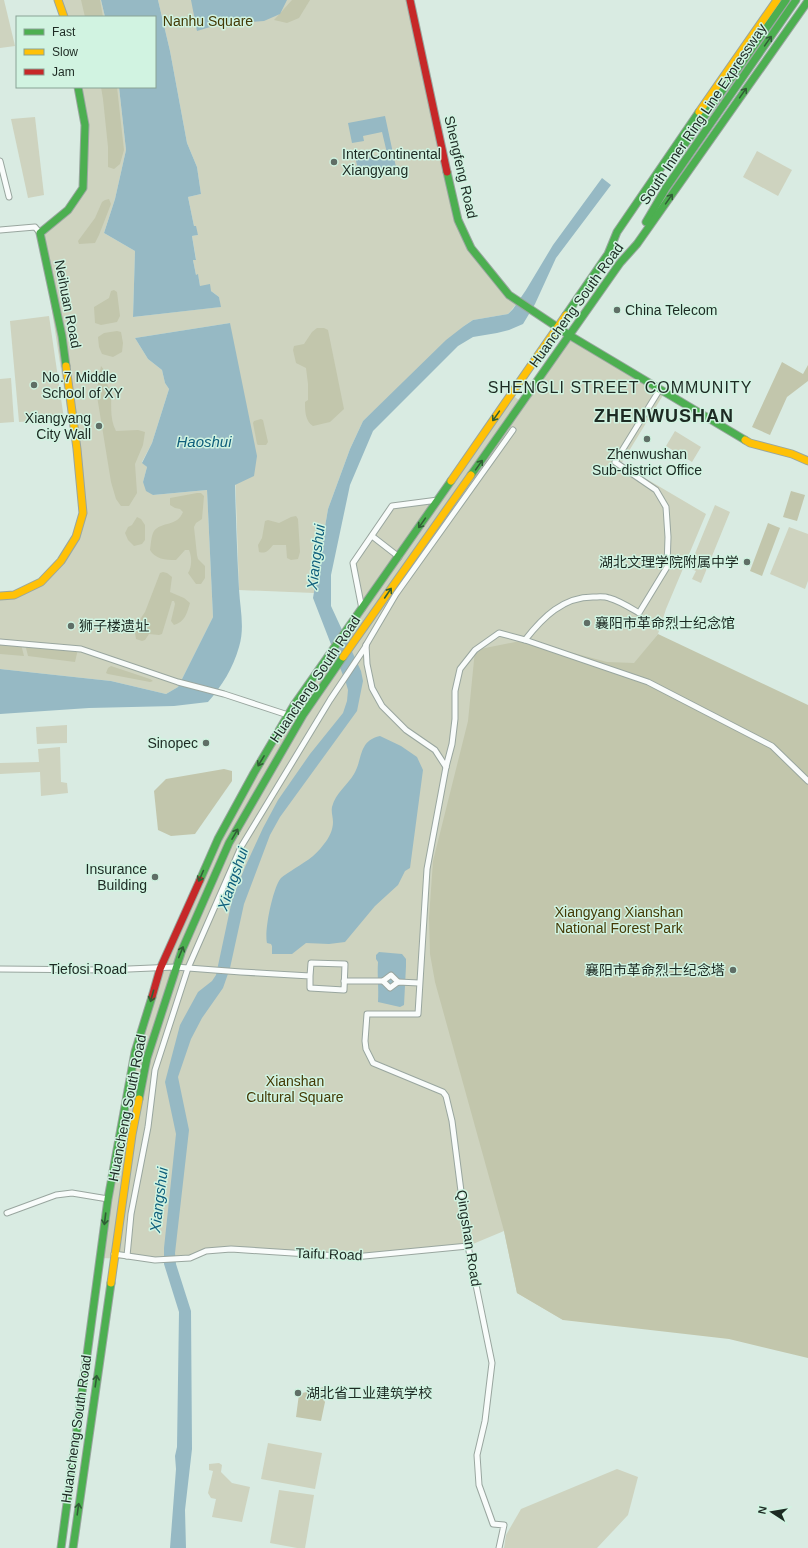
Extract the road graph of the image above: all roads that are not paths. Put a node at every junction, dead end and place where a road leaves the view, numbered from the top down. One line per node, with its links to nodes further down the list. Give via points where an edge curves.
1 (58, 0): 7 (main road)
2 (410, 0): 15 (main road, Shengfeng Road, via 458,220 472,248 509,295)
3 (777, 0): 13 (main road, Huancheng South Road, via 617,232)
4 (786, 0): 13 (main road, South Inner Ring Line Expressway)
5 (796, 0): 14 (main road, South Inner Ring Line Expressway, one-way to 5, via 666,188)
6 (808, 1): 14 (main road, Huancheng South Road, one-way to 6, via 637,244)
7 (64, 16)
8 (78, 88): 12 (main road, via 85,125 83,188 68,210)
9 (0, 161): 10 (street)
10 (9, 197)
11 (0, 230): 12 (street, via 35,227)
12 (40, 232): 23 (main road, Neihuan Road, via 62,336 83,513 76,537 61,561 42,582 14,595)
13 (608, 254): 15 (main road, Huancheng South Road)
14 (620, 264): 16 (main road, Huancheng South Road)
15 (557, 327): 16 (main road, Shengfeng Road); 20 (main road, Huancheng South Road, one-way to 20)
16 (569, 335): 17 (main road, Shengfeng Road); 31 (main road, Huancheng South Road, one-way to 16, via 229,843 303,715)
17 (660, 389): 19 (main road, Shengfeng Road, via 750,443); 25 (street, via 615,462 656,490 666,507 667,567 639,614 623,603 607,597 576,599 558,606 538,623)
18 (513, 430): 27 (street, via 396,594)
19 (808, 461)
20 (438, 500): 21 (street, via 392,506); 22 (main road, Huancheng South Road, one-way to 22)
21 (372, 536): 22 (street); 24 (street, via 353,563)
22 (399, 557): 24 (main road, Huancheng South Road)
23 (0, 596)
24 (362, 610): 28 (main road, Huancheng South Road)
25 (525, 640): 29 (street, via 499,633 475,650 460,669 455,691 452,744); 30 (street, via 648,682 772,746)
26 (0, 642): 28 (street, via 81,649)
27 (366, 646): 29 (street, via 372,688 382,706 406,730 436,750); 32 (street, via 241,847)
28 (288, 715): 34 (main road, Huancheng South Road, one-way to 34, via 218,839)
29 (446, 767): 39 (street, via 427,869)
30 (808, 781)
31 (175, 967): 32 (street, Tiefosi Road); 34 (street, Tiefosi Road); 43 (main road, Huancheng South Road, via 147,1058 132,1135)
32 (188, 968): 35 (street, Tiefosi Road); 44 (street, via 155,1070)
33 (0, 969): 34 (street, Tiefosi Road)
34 (160, 969): 40 (main road, Huancheng South Road, one-way to 40, via 135,1052)
35 (310, 976): 36 (street, via 310,988 344,990); 36 (street, via 311,963 345,964)
36 (344, 981): 37 (street)
37 (381, 981): 38 (street, via 390,988); 38 (street, via 391,975)
38 (398, 982): 39 (street)
39 (419, 984): 42 (street, Qingshan Road, via 418,1014 367,1014 366,1049 373,1063 443,1092 446,1096 452,1121)
40 (108, 1199): 41 (street, via 72,1193 56,1195); 45 (main road, Huancheng South Road, one-way to 45)
41 (7, 1213)
42 (468, 1246): 44 (street, Taifu Road, via 354,1257 231,1248 206,1251 190,1258 155,1260); 49 (street, Qingshan Road, via 492,1363 485,1421 477,1455 479,1485 493,1524 504,1526)
43 (114, 1254): 44 (street, Taifu Road); 48 (main road, Huancheng South Road, one-way to 43)
44 (126, 1256)
45 (64, 1525): 46 (main road); 47 (main road, Huancheng South Road)
46 (55, 1548)
47 (60, 1548)
48 (73, 1548)
49 (499, 1548)

